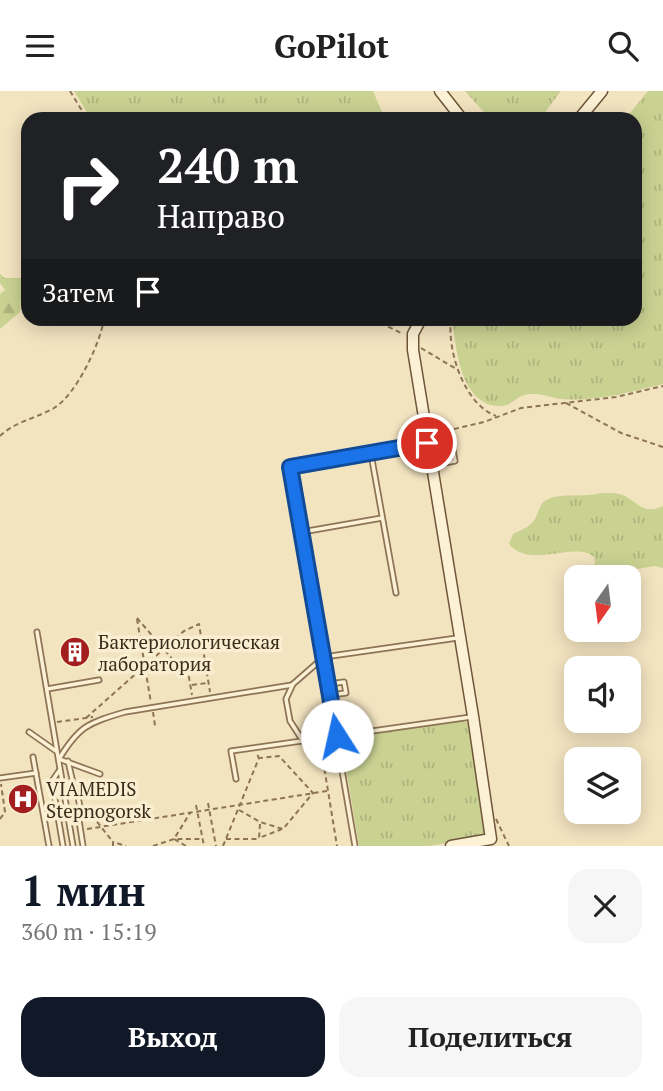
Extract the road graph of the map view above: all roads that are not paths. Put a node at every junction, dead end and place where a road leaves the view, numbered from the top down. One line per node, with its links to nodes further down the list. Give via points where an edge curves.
1 (440, 91): 3 (street)
2 (602, 91): 4 (street)
3 (456, 112)
4 (585, 112)
5 (417, 326): 6 (street, via 412,344)
6 (426, 438): 7 (lane); 8 (street); 8 (lane, via 449,429 455,461)
7 (371, 453): 9 (lane); 10 (lane, via 290,467)
8 (431, 465): 13 (street)
9 (382, 518): 10 (lane); 11 (lane)
10 (301, 532): 14 (lane)
11 (396, 593)
12 (37, 632): 18 (lane)
13 (461, 637): 14 (lane); 20 (street)
14 (324, 657): 16 (lane); 17 (lane)
15 (99, 680): 18 (lane)
16 (328, 684): 19 (lane); 19 (lane, via 344,682 346,693)
17 (292, 685): 23 (lane, via 287,710); 26 (lane, via 99,720 72,736)
18 (47, 689): 24 (lane)
19 (330, 695): 22 (lane)
20 (474, 716): 22 (lane); 39 (street, via 491,839)
21 (29, 732): 24 (lane)
22 (337, 736): 23 (lane); 38 (lane)
23 (303, 741): 31 (lane, via 231,751)
24 (57, 752): 26 (lane)
25 (33, 757): 29 (lane)
26 (58, 759): 27 (lane); 28 (lane)
27 (68, 761): 30 (lane); 37 (lane, via 77,790)
28 (60, 769): 35 (lane, via 52,781); 36 (lane)
29 (36, 773): 32 (lane); 33 (lane)
30 (100, 773)
31 (236, 779)
32 (0, 780)
33 (49, 846)
34 (57, 846): 35 (lane)
35 (63, 846)
36 (73, 846)
37 (83, 846)
38 (355, 846)
39 (451, 846)

